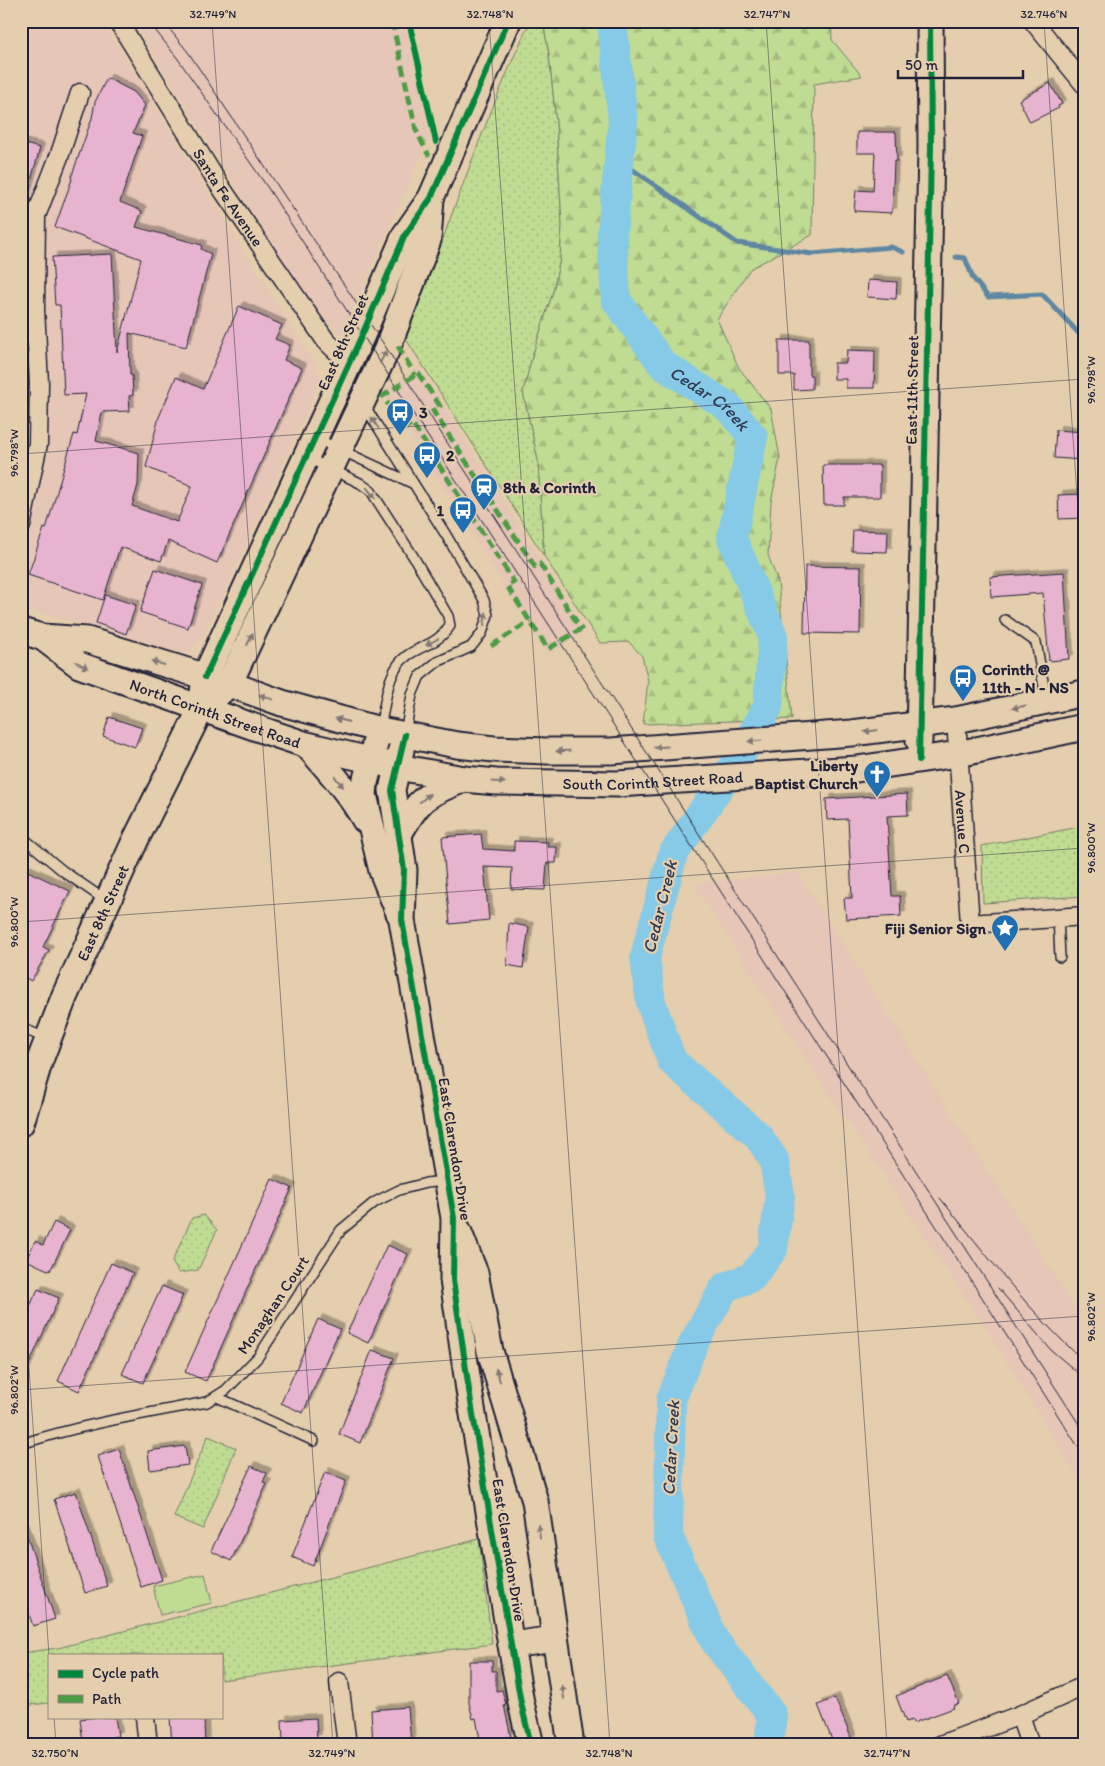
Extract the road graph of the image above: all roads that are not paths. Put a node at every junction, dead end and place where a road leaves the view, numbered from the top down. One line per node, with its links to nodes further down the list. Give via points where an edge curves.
1 (118, 21): 9 (street, Santa Fe Avenue, via 223,191 326,341)
2 (508, 21): 7 (street, East 8th Street)
3 (930, 21): 23 (street, East 11th Street, via 931,148)
4 (1034, 21): 5 (street)
5 (1084, 84)
6 (80, 93): 8 (street, via 36,216 35,309)
7 (430, 198): 9 (street, East 8th Street, via 405,235); 10 (street, East 8th Street, one-way to 7, via 387,349 428,240)
8 (29, 339): 14 (street, via 39,383 38,444)
9 (349, 363): 11 (street, East 8th Street)
10 (362, 401): 12 (street, East 8th Street); 13 (lane, one-way to 10)
11 (310, 448): 12 (lane); 12 (lane); 17 (street, East 8th Street)
12 (334, 459): 13 (lane); 18 (street, East 8th Street, one-way to 12); 25 (lane, one-way to 25, via 371,491 413,556 448,616 450,626 442,637 407,656 392,674)
13 (414, 484): 26 (lane, one-way to 13, via 412,695 420,676 437,662 471,647 482,633 488,615 484,600)
14 (21, 526)
15 (1005, 620): 20 (lane, via 1036,642)
16 (32, 634): 17 (street, North Corinth Street Road, one-way to 16, via 87,640); 21 (street, North Corinth Street Road, one-way to 21, via 79,665)
17 (205, 677): 18 (street, North Corinth Street Road); 21 (street, East 8th Street)
18 (229, 684): 21 (street, East 8th Street); 25 (street, North Corinth Street Road, one-way to 18, via 282,703)
19 (1084, 693): 20 (street, South Corinth Street Road)
20 (1047, 701): 22 (street, South Corinth Street Road, one-way to 22)
21 (201, 709): 27 (street, North Corinth Street Road); 36 (street, East 8th Street)
22 (956, 720): 23 (street, South Corinth Street Road); 28 (street, Avenue C)
23 (919, 725): 26 (street, South Corinth Street Road, one-way to 26, via 800,738 611,751 547,752 457,745); 30 (street, East 11th Street)
24 (1084, 727): 28 (street, South Corinth Street Road)
25 (380, 730): 26 (street, North Corinth Street Road); 29 (street, East Clarendon Drive)
26 (405, 736): 31 (street, East Clarendon Drive)
27 (307, 745): 29 (street, North Corinth Street Road); 35 (street, one-way to 35, via 357,806)
28 (958, 754): 30 (street, South Corinth Street Road); 38 (street, Avenue C, via 970,924)
29 (371, 760): 31 (street, North Corinth Street Road); 35 (street, East Clarendon Drive, via 364,795)
30 (919, 760): 32 (street, South Corinth Street Road, one-way to 30, via 617,784 782,775)
31 (398, 767): 32 (street, South Corinth Street Road); 33 (street, East Clarendon Drive, via 392,790)
32 (464, 779): 33 (street, one-way to 32, via 420,801 434,791)
33 (399, 834): 39 (street, East Clarendon Drive, via 404,870)
34 (21, 836): 36 (lane)
35 (374, 837): 39 (street, East Clarendon Drive, via 382,871)
36 (107, 902): 42 (street, East 8th Street)
37 (1084, 916): 38 (street)
38 (1058, 917): 40 (lane)
39 (402, 920): 44 (street, East Clarendon Drive)
40 (1060, 957)
41 (21, 1028): 42 (lane)
42 (48, 1039): 43 (street, East 8th Street)
43 (21, 1123)
44 (448, 1181): 45 (street, East Clarendon Drive); 46 (lane, Monaghan Court, via 399,1190 375,1202 341,1230 258,1357)
45 (454, 1218): 49 (street, East Clarendon Drive, one-way to 45, via 535,1501 490,1351 475,1273); 50 (street, East Clarendon Drive, via 453,1280)
46 (217, 1397): 47 (lane); 48 (lane, Monaghan Court, via 207,1402 122,1418)
47 (314, 1441)
48 (21, 1444)
49 (555, 1640): 50 (street); 58 (street, East Clarendon Drive, one-way to 49)
50 (511, 1645): 57 (street, East Clarendon Drive)
51 (340, 1682): 56 (street)
52 (1084, 1686): 53 (street)
53 (1020, 1715): 59 (street); 60 (street)
54 (145, 1718): 55 (street)
55 (148, 1745)
56 (347, 1745)
57 (531, 1745)
58 (571, 1745)
59 (940, 1745)
60 (1030, 1745)

